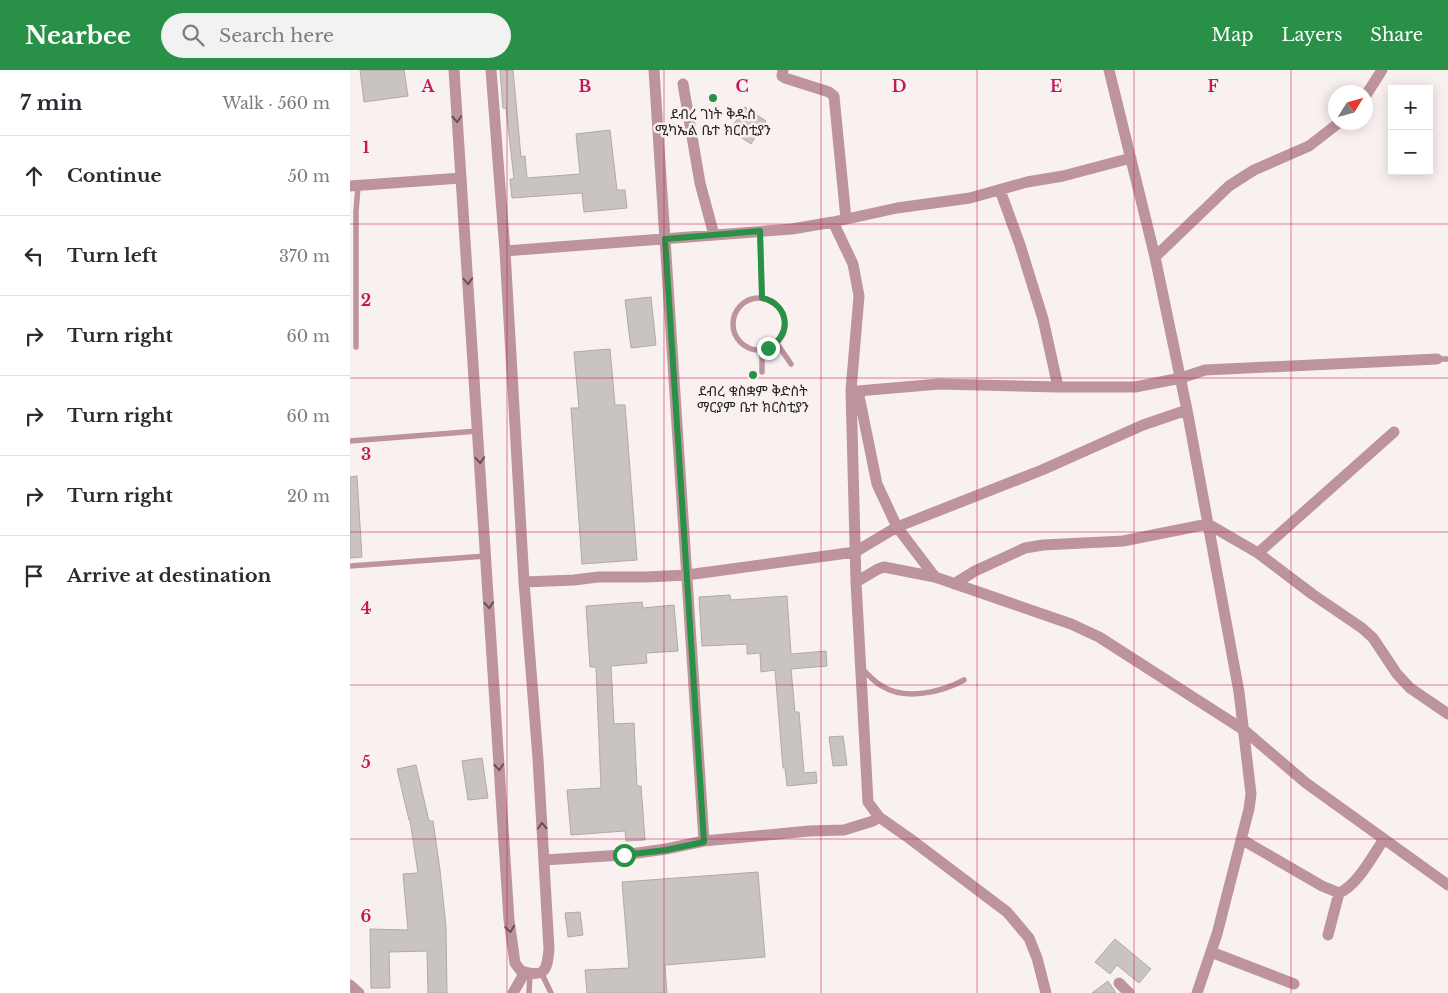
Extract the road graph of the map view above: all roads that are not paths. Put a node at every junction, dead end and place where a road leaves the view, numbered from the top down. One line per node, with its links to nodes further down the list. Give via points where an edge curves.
1 (454, 70): 11 (street, one-way to 11)
2 (491, 70): 20 (street)
3 (654, 70): 19 (street)
4 (783, 70): 15 (street, via 785,78 834,96)
5 (1109, 70): 10 (street)
6 (1382, 70): 8 (street)
7 (683, 84): 18 (street, via 700,183)
8 (1372, 85)
9 (1330, 130): 21 (street, via 1309,146 1254,170 1229,186)
10 (1131, 158): 13 (street); 21 (street)
11 (461, 178): 12 (street); 33 (street, one-way to 33)
12 (354, 186): 14 (lane)
13 (1000, 190): 15 (street); 30 (street, via 1043,319)
14 (353, 214): 24 (lane)
15 (846, 219): 16 (street)
16 (833, 222): 17 (street); 31 (street, via 853,264 859,296)
17 (760, 231): 18 (street); 22 (lane)
18 (714, 235): 19 (street)
19 (665, 239): 20 (street); 42 (street)
20 (505, 251): 44 (street)
21 (1154, 257): 29 (street)
22 (762, 298): 23 (lane, via 774,302 784,317 784,330); 25 (lane, via 744,302 736,312 733,324 739,341 750,348)
23 (776, 342): 25 (lane); 27 (lane)
24 (356, 347)
25 (762, 349): 28 (lane)
26 (1442, 359): 29 (street, via 1205,370)
27 (790, 364)
28 (762, 372)
29 (1181, 378): 30 (street, via 1135,387); 32 (street)
30 (1058, 388): 31 (street, via 939,384)
31 (854, 390): 37 (street, via 878,484); 38 (street)
32 (1187, 410): 36 (street); 37 (street, via 1143,425 1042,470)
33 (478, 431): 35 (lane); 40 (street, one-way to 40)
34 (1394, 432): 39 (street)
35 (350, 441)
36 (1208, 524): 39 (street); 46 (street, via 1123,542 1025,548); 50 (street)
37 (897, 527): 38 (street); 43 (street)
38 (855, 552): 42 (street); 45 (street)
39 (1258, 553): 49 (street, via 1362,628 1410,688)
40 (486, 556): 41 (lane); 60 (street, one-way to 60, via 509,920 515,963 521,971)
41 (350, 566)
42 (687, 575): 44 (street); 54 (street)
43 (935, 577): 45 (street, via 884,567); 46 (street)
44 (524, 582): 55 (street, one-way to 44)
45 (856, 582): 47 (street)
46 (954, 584): 50 (street, via 1071,624 1099,637)
47 (860, 667): 48 (lane, via 881,686 904,693 916,694); 51 (street, via 868,802)
48 (964, 680)
49 (1448, 714)
50 (1244, 730): 52 (street, via 1251,794); 53 (street, via 1306,783)
51 (879, 817): 54 (street, via 844,830); 68 (street, via 1007,912 1028,938)
52 (1241, 838): 57 (street); 59 (street)
53 (1384, 839): 56 (street); 57 (street, via 1356,879)
54 (704, 842): 55 (street, via 624,855)
55 (544, 860): 60 (street, via 548,966)
56 (1448, 885)
57 (1339, 893): 58 (street)
58 (1328, 935)
59 (1211, 952): 63 (street); 70 (street)
60 (532, 973): 65 (street); 66 (lane); 67 (lane)
61 (1119, 983): 69 (street)
62 (350, 984): 64 (street)
63 (1294, 984)
64 (359, 993)
65 (513, 993)
66 (528, 993)
67 (551, 993)
68 (1046, 993)
69 (1129, 993)
70 (1198, 993)

